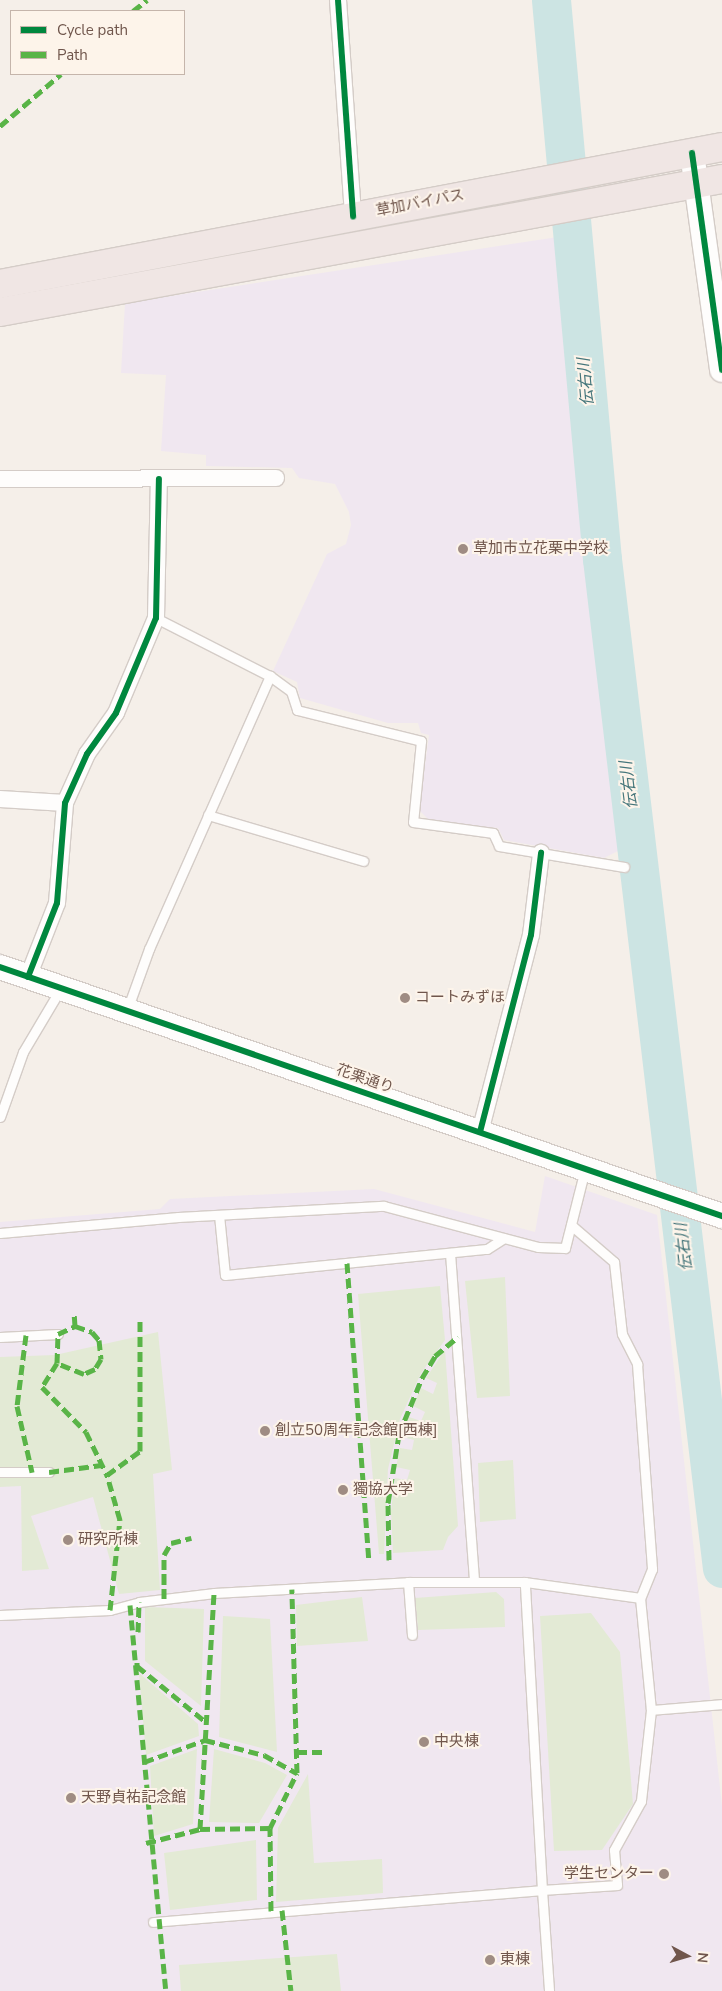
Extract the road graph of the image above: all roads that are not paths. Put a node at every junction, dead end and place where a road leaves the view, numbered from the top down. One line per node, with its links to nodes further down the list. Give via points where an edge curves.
1 (338, 0): 5 (street)
2 (722, 147): 3 (highway, 草加バイパス)
3 (692, 153): 4 (street); 5 (highway, 草加バイパス)
4 (709, 182): 7 (highway, 草加バイパス); 8 (street)
5 (353, 216): 6 (highway, 草加バイパス)
6 (0, 284)
7 (0, 312)
8 (722, 370)
9 (276, 478): 11 (street)
10 (0, 479): 11 (street)
11 (159, 479): 12 (street)
12 (156, 618): 13 (lane); 15 (street, via 116,713 87,754)
13 (270, 676): 16 (lane); 17 (lane, via 291,691 297,710 421,741 413,822 493,833 499,846)
14 (0, 798): 15 (street)
15 (65, 803): 21 (street, via 57,903)
16 (208, 814): 18 (lane); 23 (lane, via 149,949)
17 (541, 853): 19 (lane); 25 (street, via 531,936)
18 (363, 861)
19 (624, 867)
20 (0, 967): 21 (street, 花栗通り)
21 (28, 977): 22 (street, 花栗通り)
22 (61, 988): 23 (street, 花栗通り); 24 (lane, via 23,1052)
23 (127, 1011): 25 (street, 花栗通り)
24 (0, 1117)
25 (480, 1132): 26 (street, 花栗通り)
26 (585, 1169): 28 (street, 花栗通り); 29 (lane)
27 (219, 1215): 30 (lane); 31 (lane, via 384,1206); 32 (lane, via 224,1275)
28 (722, 1216)
29 (571, 1225): 31 (lane, via 565,1248 538,1247); 40 (lane, via 614,1262 622,1334 637,1364 652,1569)
30 (0, 1233)
31 (504, 1238): 32 (lane, via 487,1249)
32 (450, 1253): 37 (lane)
33 (58, 1334): 34 (lane)
34 (0, 1337)
35 (0, 1472): 36 (lane)
36 (49, 1472)
37 (474, 1580): 38 (lane); 39 (lane)
38 (408, 1582): 41 (lane, via 214,1593 138,1602 110,1610); 42 (lane)
39 (525, 1582): 40 (lane); 45 (lane)
40 (640, 1598): 44 (lane)
41 (0, 1615)
42 (412, 1635)
43 (720, 1704): 44 (lane)
44 (650, 1710): 45 (lane, via 641,1802 614,1850 617,1885)
45 (542, 1890): 46 (lane); 47 (lane)
46 (153, 1922)
47 (549, 1991)

